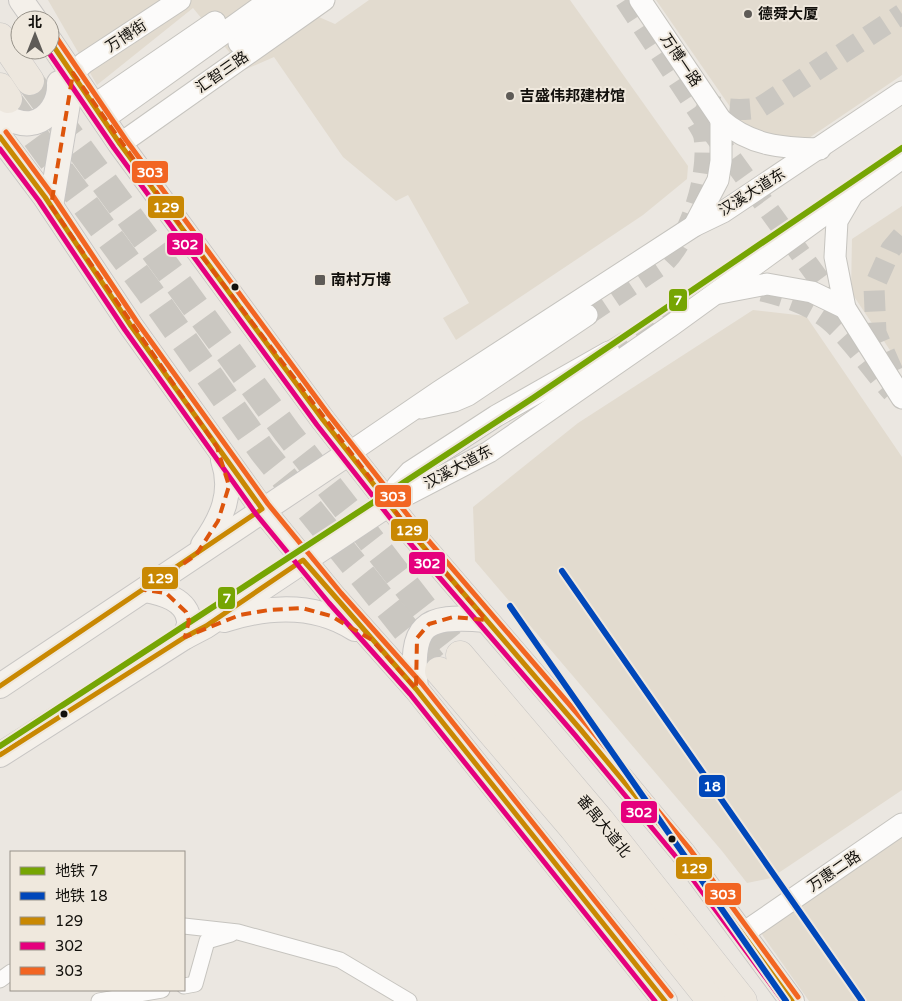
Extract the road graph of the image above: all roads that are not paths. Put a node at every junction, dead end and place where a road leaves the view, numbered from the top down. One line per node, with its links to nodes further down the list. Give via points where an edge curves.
1 (180, 0): 10 (street, 万博街)
2 (246, 0): 15 (street)
3 (270, 0): 15 (street)
4 (297, 0): 15 (street)
5 (324, 0): 15 (street, 汇智三路)
6 (640, 0): 14 (street, 万博一路)
7 (0, 37): 11 (highway)
8 (60, 55): 10 (main road)
9 (54, 60): 13 (main road, via 58,93 47,116 31,123)
10 (73, 73): 15 (main road); 20 (main road)
11 (30, 81)
12 (902, 92): 17 (street, 汉溪大道东)
13 (3, 100)
14 (721, 120): 17 (street, 万博一路, via 736,133 753,140 783,148); 21 (street, via 718,180)
15 (108, 126): 29 (main road)
16 (0, 137): 20 (main road)
17 (820, 149): 21 (street, 汉溪大道东, via 723,212)
18 (902, 158): 19 (street, 汉溪大道东)
19 (856, 190): 22 (street, 汉溪大道东); 23 (street, via 837,221 835,256)
20 (51, 206): 28 (main road, via 131,326)
21 (694, 226): 27 (street, 汉溪大道东)
22 (715, 294): 23 (street, via 767,284 812,292); 30 (street, 汉溪大道东, via 489,452)
23 (845, 308): 26 (street)
24 (587, 315): 27 (street, via 468,395)
25 (609, 352): 30 (street, via 496,416 410,472 398,484)
26 (902, 398)
27 (411, 411): 29 (street, 汉溪大道东)
28 (218, 447): 31 (main road); 32 (main road, via 229,486 227,502)
29 (349, 453): 30 (main road); 31 (main road, 汉溪大道东)
30 (389, 504): 33 (main road, 汉溪大道东); 35 (main road)
31 (262, 509): 32 (main road, 汉溪大道东); 33 (main road)
32 (196, 554): 34 (main road, 汉溪大道东)
33 (302, 560): 36 (main road, 汉溪大道东); 37 (main road)
34 (145, 590): 36 (main road, via 166,594 186,612); 38 (main road, 汉溪大道东)
35 (486, 620): 39 (main road, via 453,617 429,624 417,638 413,659); 44 (main road, via 683,853)
36 (195, 631): 37 (main road, via 240,615 302,608 331,616); 40 (main road, 汉溪大道东)
37 (372, 640): 39 (main road)
38 (0, 686)
39 (416, 689): 49 (main road)
40 (0, 755)
41 (902, 824): 44 (street, 万惠二路)
42 (185, 926): 43 (street)
43 (238, 932): 45 (street, via 207,941 195,984); 48 (street, via 340,960)
44 (742, 934): 52 (main road)
45 (185, 986)
46 (156, 991): 47 (street)
47 (99, 1001)
48 (409, 1001)
49 (665, 1001)
50 (711, 1001): 51 (highway, 番禺大道北, via 449,663 600,820)
51 (743, 1001)
52 (792, 1001)

